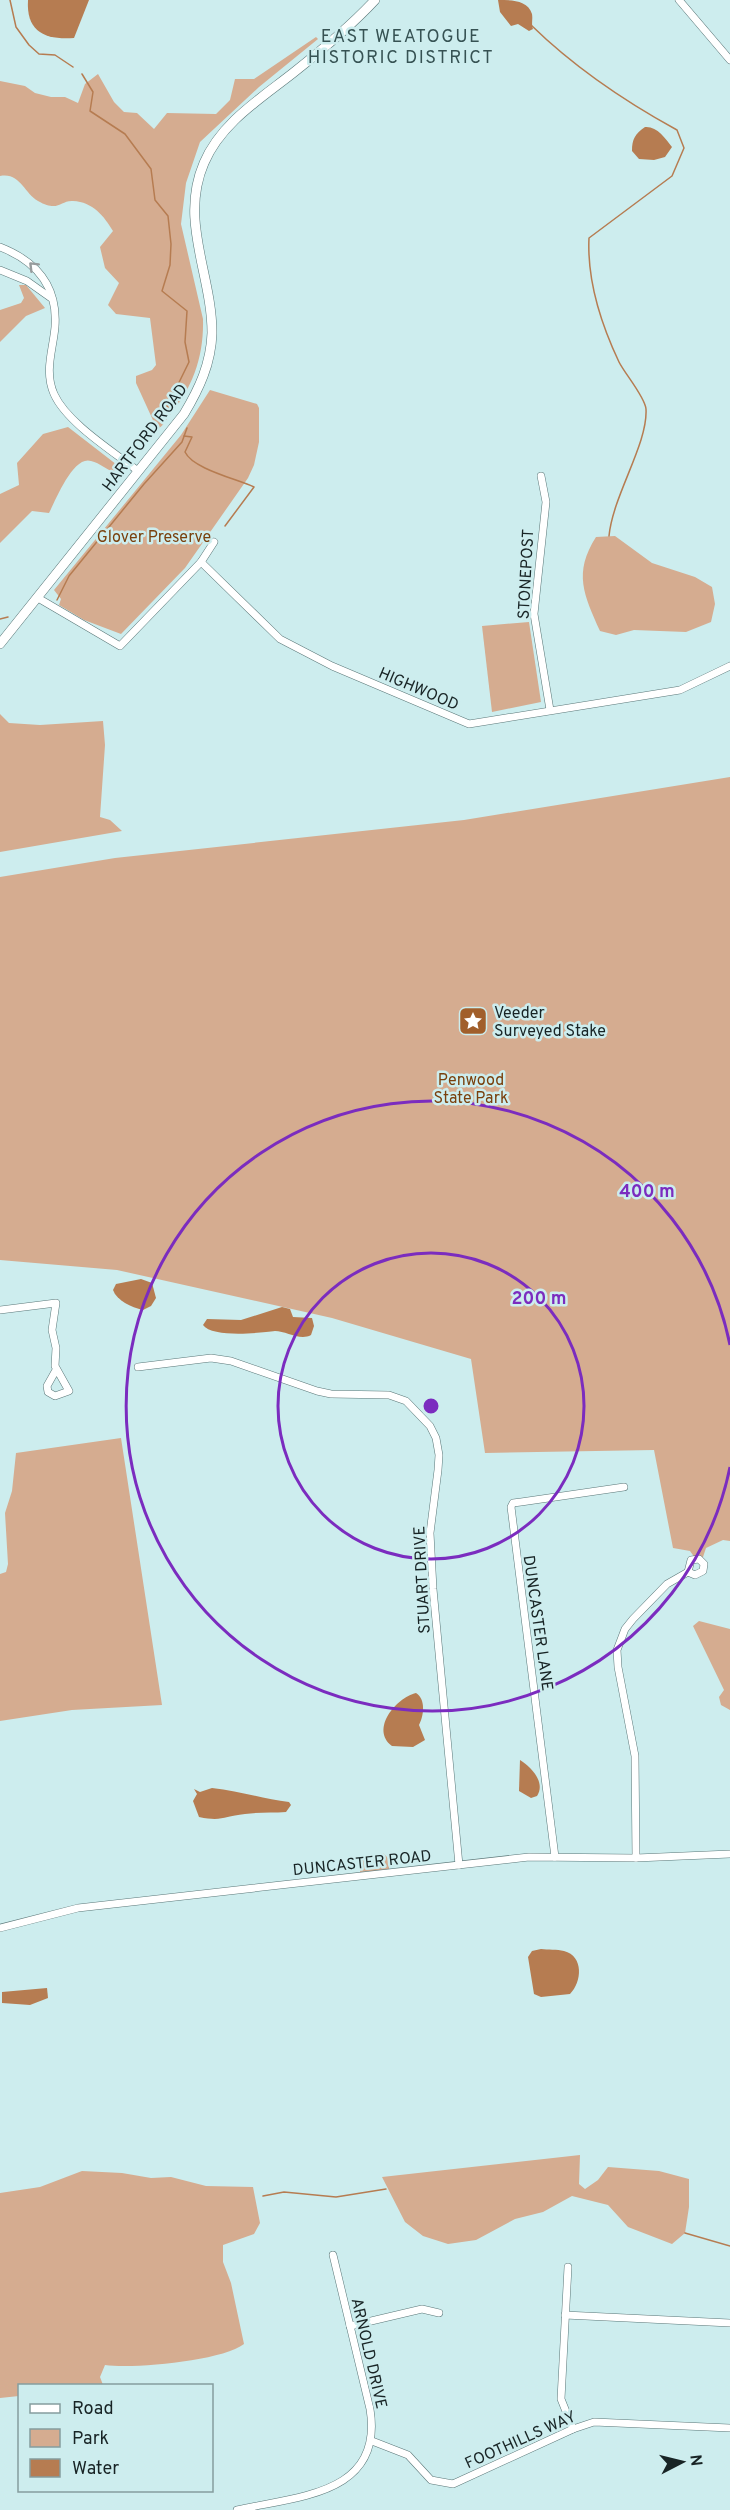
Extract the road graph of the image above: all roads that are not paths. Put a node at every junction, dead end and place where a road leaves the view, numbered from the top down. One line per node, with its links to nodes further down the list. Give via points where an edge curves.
1 (375, 0): 7 (main road, HARTFORD ROAD, via 333,41 236,119 217,140 204,163 194,199 193,223 211,321 207,368 184,414)
2 (678, 0): 3 (street)
3 (730, 60)
4 (0, 247): 6 (street, one-way to 4, via 35,267)
5 (0, 270): 6 (street, via 27,281)
6 (51, 298): 7 (street, via 55,326 49,367 54,394 70,415)
7 (138, 471): 11 (main road, HARTFORD ROAD)
8 (541, 476): 14 (street, STONEPOST, via 546,502 534,614)
9 (214, 542): 10 (street)
10 (201, 562): 11 (street, via 120,646); 14 (street, HIGHWOOD, via 280,639 469,724)
11 (38, 598): 12 (main road, HARTFORD ROAD)
12 (0, 644)
13 (730, 666): 14 (street, HIGHWOOD, via 680,690)
14 (549, 710)
15 (0, 1310): 17 (street, via 56,1303 52,1330)
16 (138, 1367): 23 (street, STUART DRIVE, via 194,1358 231,1361 317,1391 389,1395 406,1401 430,1425 439,1455 430,1533 433,1588)
17 (56, 1370)
18 (624, 1487): 21 (street, DUNCASTER LANE, via 513,1503 511,1507)
19 (688, 1572): 22 (street, via 667,1584 633,1619 617,1650 635,1756)
20 (730, 1854): 22 (street, DUNCASTER ROAD)
21 (555, 1857): 22 (street, DUNCASTER ROAD); 23 (street, DUNCASTER ROAD)
22 (636, 1858)
23 (459, 1865): 24 (street, DUNCASTER ROAD, via 78,1908)
24 (0, 1928)
25 (333, 2255): 30 (street, ARNOLD DRIVE)
26 (568, 2268): 28 (street)
27 (439, 2313): 30 (street, via 422,2309)
28 (565, 2315): 29 (street); 32 (street, via 561,2399)
29 (730, 2324)
30 (350, 2326): 33 (street, ARNOLD DRIVE, via 370,2409)
31 (730, 2428): 32 (street, FOOTHILLS WAY, via 605,2421)
32 (573, 2429): 33 (street, FOOTHILLS WAY, via 453,2484 431,2480 408,2455)
33 (372, 2441): 34 (street, ARNOLD DRIVE, via 359,2469 333,2487)
34 (237, 2510)

